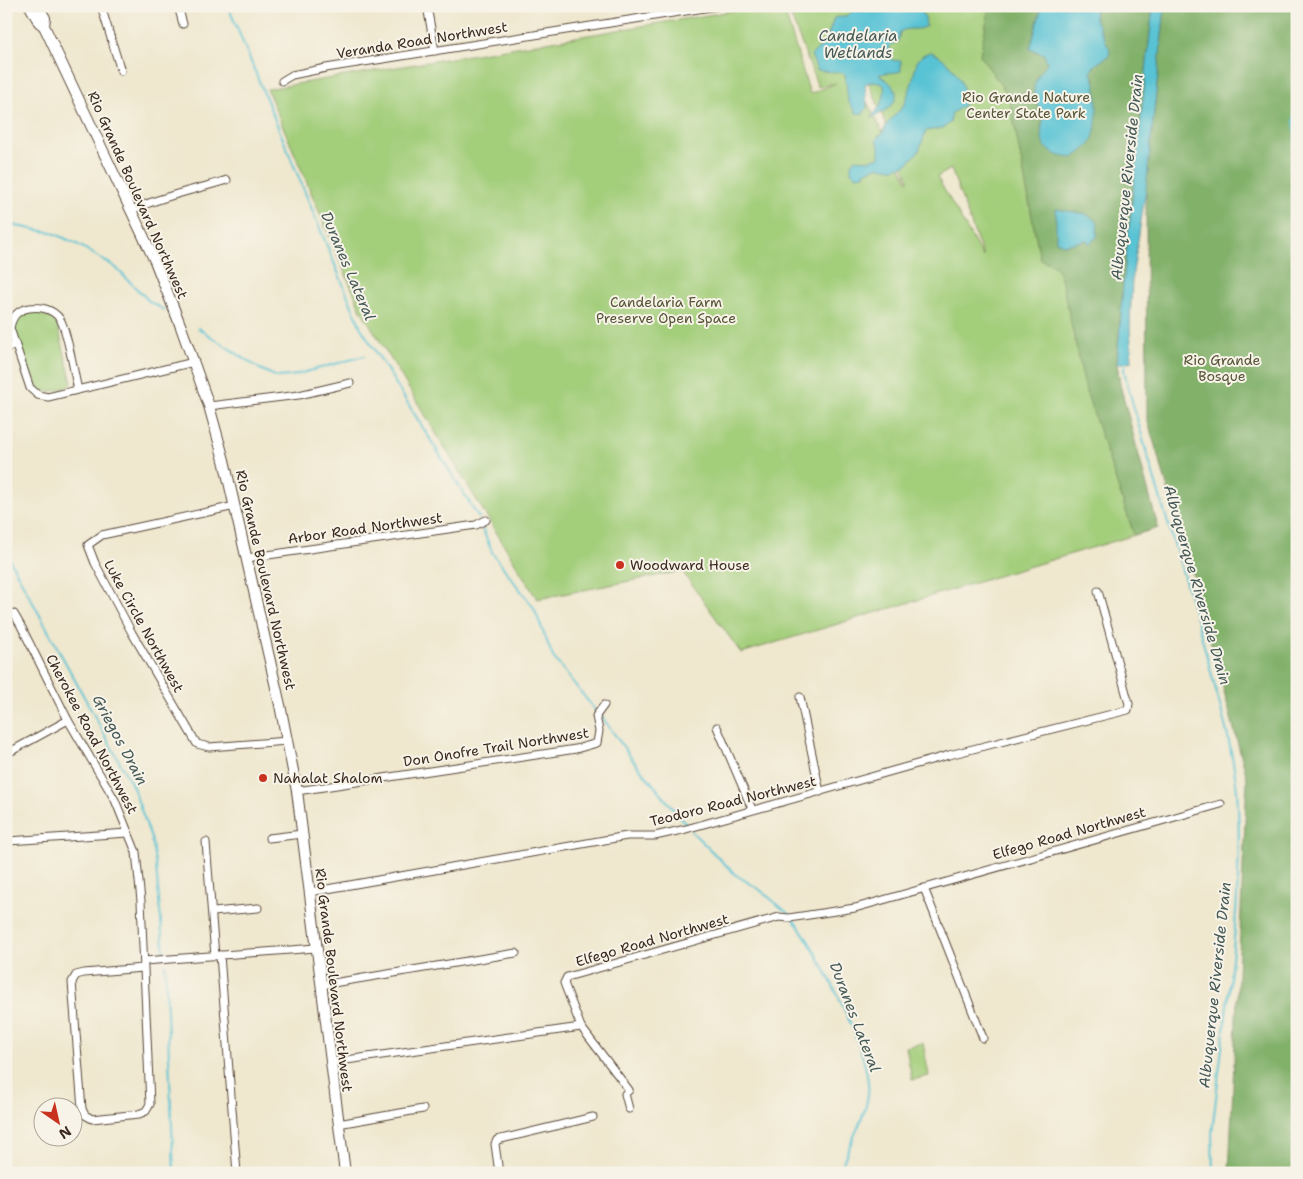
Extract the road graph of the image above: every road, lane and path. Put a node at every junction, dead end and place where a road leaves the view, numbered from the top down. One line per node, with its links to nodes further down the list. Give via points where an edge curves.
1 (30, 6): 8 (main road, via 38,22)
2 (38, 6): 8 (main road, via 45,18)
3 (101, 6): 10 (street)
4 (178, 6): 7 (street)
5 (427, 6): 9 (street)
6 (717, 6): 9 (street, Veranda Road Northwest)
7 (183, 24)
8 (44, 26): 13 (main road, Rio Grande Boulevard Northwest)
9 (435, 51): 11 (street, Veranda Road Northwest, via 292,75)
10 (121, 71)
11 (282, 81)
12 (227, 180): 13 (street, via 153,200)
13 (132, 210): 15 (main road, Rio Grande Boulevard Northwest)
14 (10, 346): 17 (street, via 30,388 38,395 48,397); 17 (street, via 12,319 22,310 36,307 51,310 60,320)
15 (194, 362): 17 (street); 18 (main road, Rio Grande Boulevard Northwest)
16 (350, 384): 18 (street, via 299,395)
17 (78, 390)
18 (209, 406): 19 (main road, Rio Grande Boulevard Northwest)
19 (234, 506): 21 (main road, Rio Grande Boulevard Northwest); 28 (street, Luke Circle Northwest, via 102,535 88,546 94,564 197,744 209,747)
20 (486, 520): 21 (street, Arbor Road Northwest, via 476,525)
21 (247, 558): 28 (main road, Rio Grande Boulevard Northwest)
22 (1098, 591): 31 (street, Teodoro Road Northwest, via 1128,710)
23 (6, 611): 26 (street, Cherokee Road Northwest, via 14,614 22,626)
24 (800, 697): 31 (street)
25 (600, 709): 30 (street, Don Onofre Trail Northwest, via 595,720 599,731 597,743 576,749)
26 (68, 720): 29 (street); 34 (street, Cherokee Road Northwest, via 115,800)
27 (718, 728): 33 (street)
28 (288, 741): 30 (main road, Rio Grande Boulevard Northwest)
29 (6, 754)
30 (297, 791): 35 (main road, Rio Grande Boulevard Northwest)
31 (820, 792): 33 (street, Teodoro Road Northwest)
32 (1221, 804): 39 (street, Elfego Road Northwest)
33 (752, 810): 40 (street, Teodoro Road Northwest, via 655,836 627,836)
34 (128, 833): 37 (street); 46 (street, Cherokee Road Northwest, via 136,852)
35 (302, 834): 36 (street); 40 (main road, Rio Grande Boulevard Northwest)
36 (269, 838)
37 (8, 842)
38 (206, 842): 42 (street)
39 (924, 888): 48 (street, Elfego Road Northwest, via 855,908 779,917 567,977 564,983); 49 (street)
40 (310, 892): 43 (main road, Rio Grande Boulevard Northwest)
41 (258, 908): 42 (street)
42 (213, 912): 45 (street)
43 (316, 948): 45 (street); 47 (main road, Rio Grande Boulevard Northwest)
44 (516, 953): 47 (street)
45 (218, 956): 46 (street); 55 (street)
46 (143, 965): 46 (street, Cherokee Road Northwest, via 150,1104 139,1114 92,1119 82,1109 72,982 76,975)
47 (321, 986): 50 (main road, Rio Grande Boulevard Northwest)
48 (581, 1027): 50 (street); 52 (street, Elfego Road Northwest, via 629,1090 625,1094)
49 (982, 1038)
50 (332, 1062): 54 (main road, Rio Grande Boulevard Northwest)
51 (423, 1109): 54 (street)
52 (629, 1109)
53 (593, 1117): 57 (street, via 497,1140)
54 (338, 1124): 56 (main road, Rio Grande Boulevard Northwest)
55 (237, 1173)
56 (345, 1173)
57 (499, 1173)

